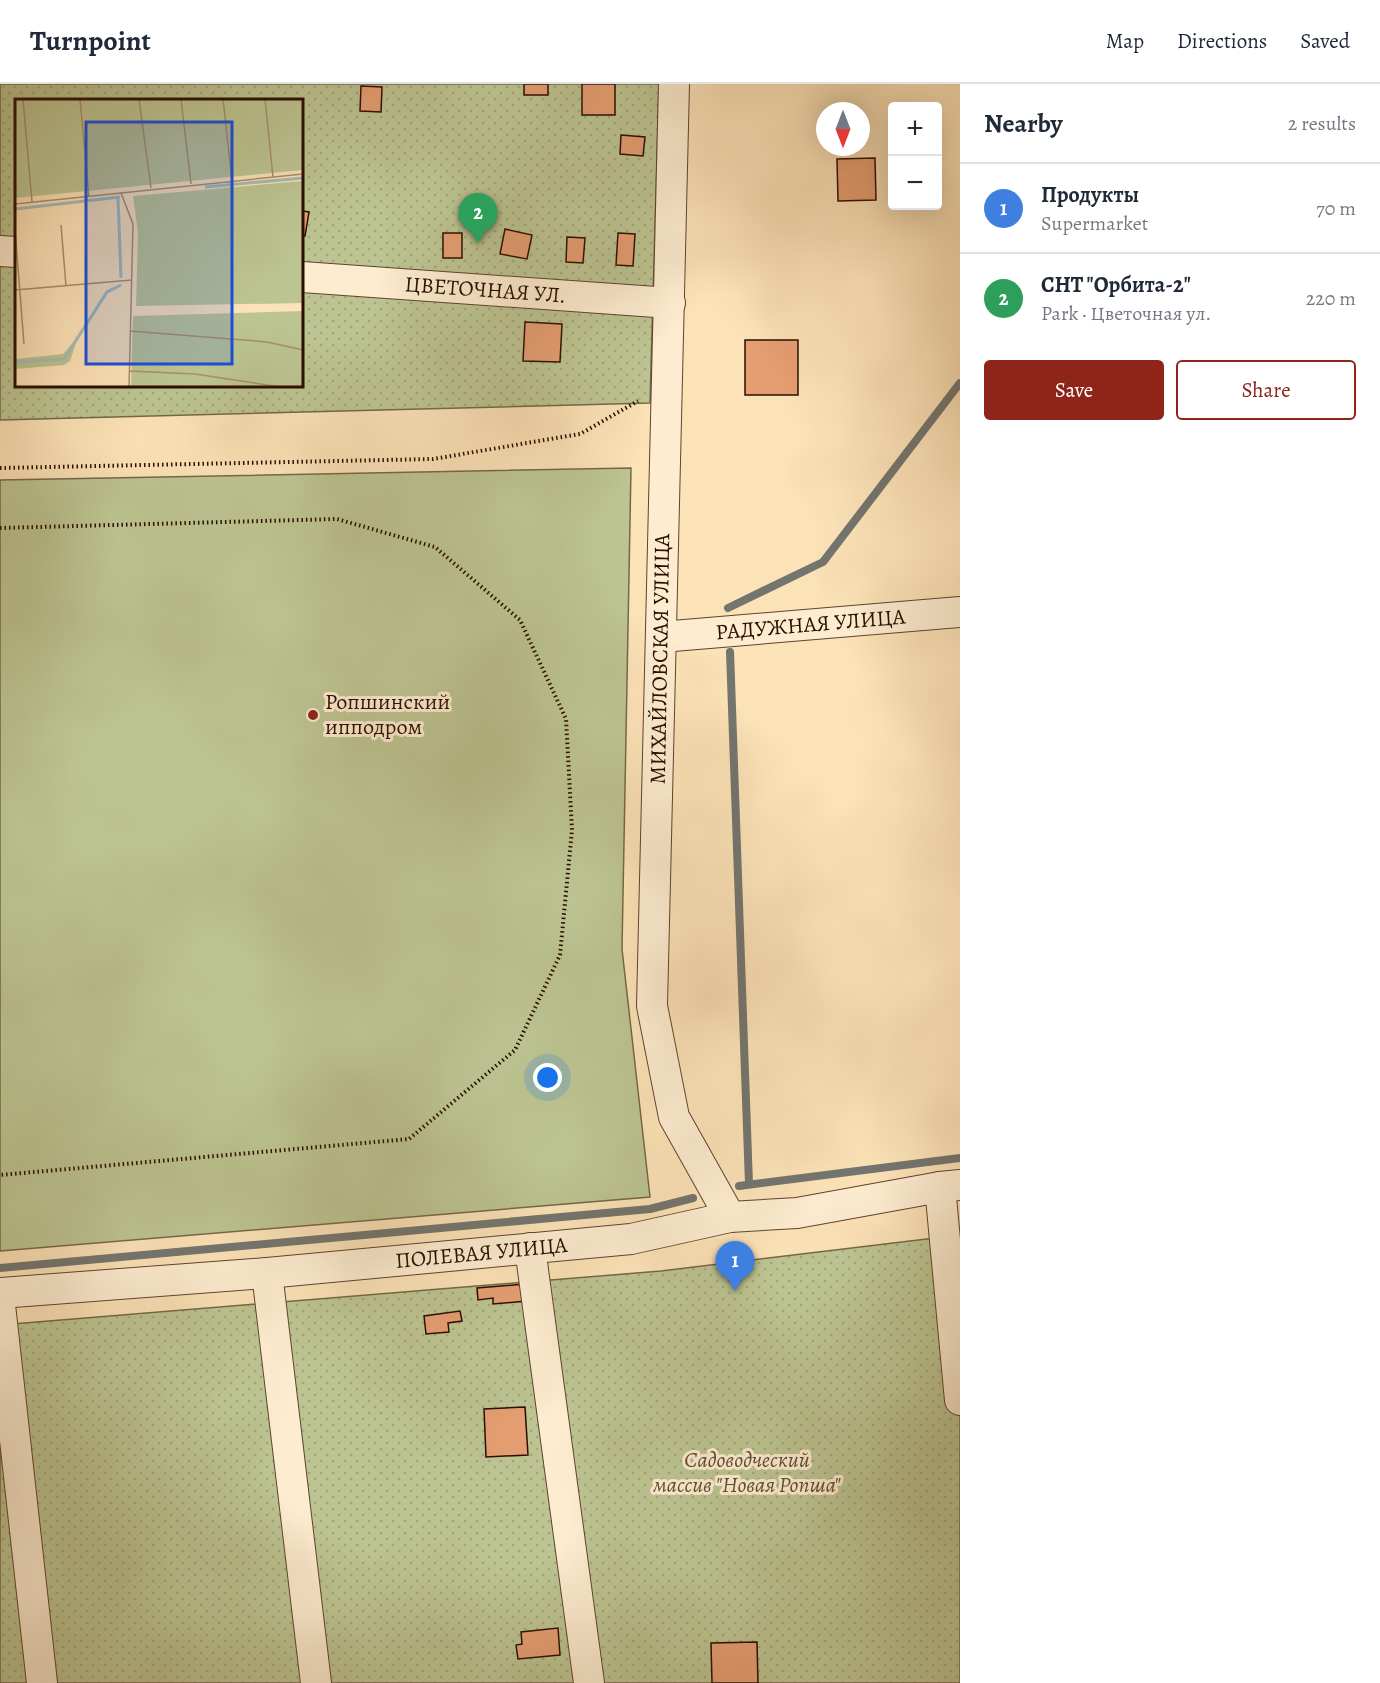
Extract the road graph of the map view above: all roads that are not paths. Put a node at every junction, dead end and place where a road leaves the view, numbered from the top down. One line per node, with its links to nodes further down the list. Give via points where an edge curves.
1 (674, 84): 5 (street, МИХАЙЛОВСКАЯ УЛИЦА)
2 (0, 251): 3 (street)
3 (15, 252)
4 (303, 277): 5 (street, ЦВЕТОЧНАЯ УЛ.)
5 (670, 303): 7 (street, МИХАЙЛОВСКАЯ УЛИЦА)
6 (960, 612): 7 (street, РАДУЖНАЯ УЛИЦА)
7 (661, 636): 9 (street, МИХАЙЛОВСКАЯ УЛИЦА, via 652,1006 674,1117)
8 (950, 1186): 9 (street, ПОЛЕВАЯ УЛИЦА, via 797,1213); 14 (street)
9 (730, 1217): 10 (street, ПОЛЕВАЯ УЛИЦА, via 631,1239)
10 (530, 1248): 11 (street, ПОЛЕВАЯ УЛИЦА); 17 (street)
11 (267, 1273): 12 (street, ПОЛЕВАЯ УЛИЦА); 16 (street)
12 (0, 1293)
13 (0, 1305): 15 (street)
14 (960, 1400)
15 (42, 1683)
16 (316, 1683)
17 (589, 1683)

